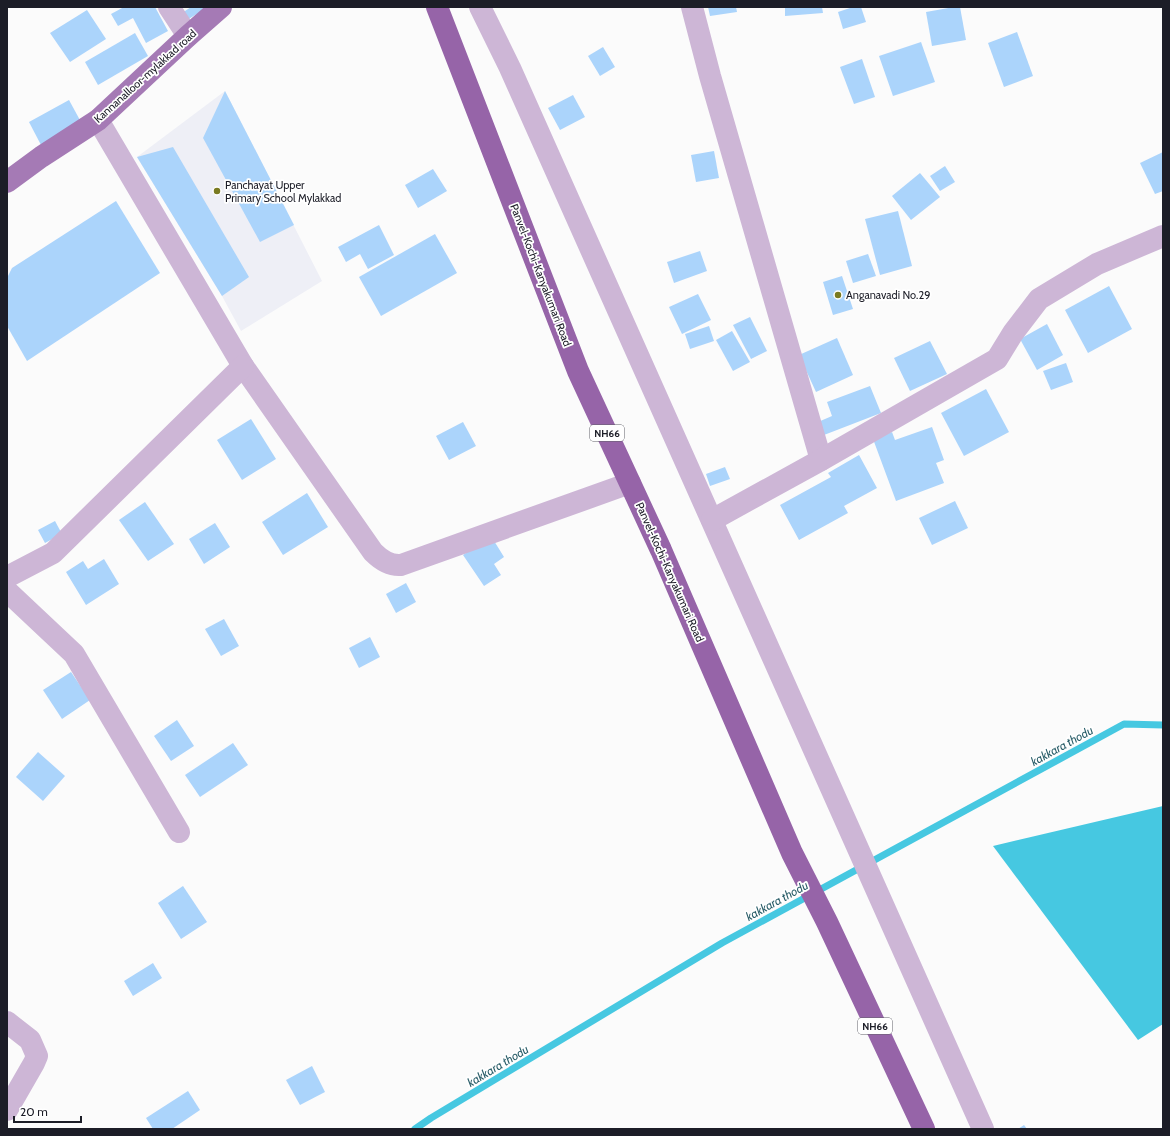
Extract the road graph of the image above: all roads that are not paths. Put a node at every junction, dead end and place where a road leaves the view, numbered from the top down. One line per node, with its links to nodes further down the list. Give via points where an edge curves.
1 (169, 7): 6 (street)
2 (221, 7): 6 (main road, Kannanalloor-mylakkad road)
3 (436, 7): 12 (highway, Panvel-Kochi-Kanyakumari Road / NH66, via 578,371)
4 (480, 7): 13 (street, via 510,68)
5 (692, 7): 11 (street)
6 (188, 36): 7 (main road, Kannanalloor-mylakkad road)
7 (98, 120): 8 (main road, Kannanalloor-mylakkad road); 10 (street)
8 (7, 182)
9 (1163, 236): 11 (street, via 1097,264 1039,300 1013,333 997,359)
10 (243, 366): 12 (street, via 374,552 379,558 394,565 401,565); 14 (street, via 53,553)
11 (821, 460): 13 (street)
12 (630, 483): 19 (highway, Panvel-Kochi-Kanyakumari Road / NH66, via 792,853)
13 (712, 520): 20 (street)
14 (7, 577)
15 (7, 591): 16 (street, via 74,654)
16 (179, 832)
17 (7, 1022): 18 (street, via 30,1040 37,1056)
18 (7, 1110)
19 (924, 1129)
20 (983, 1129)

